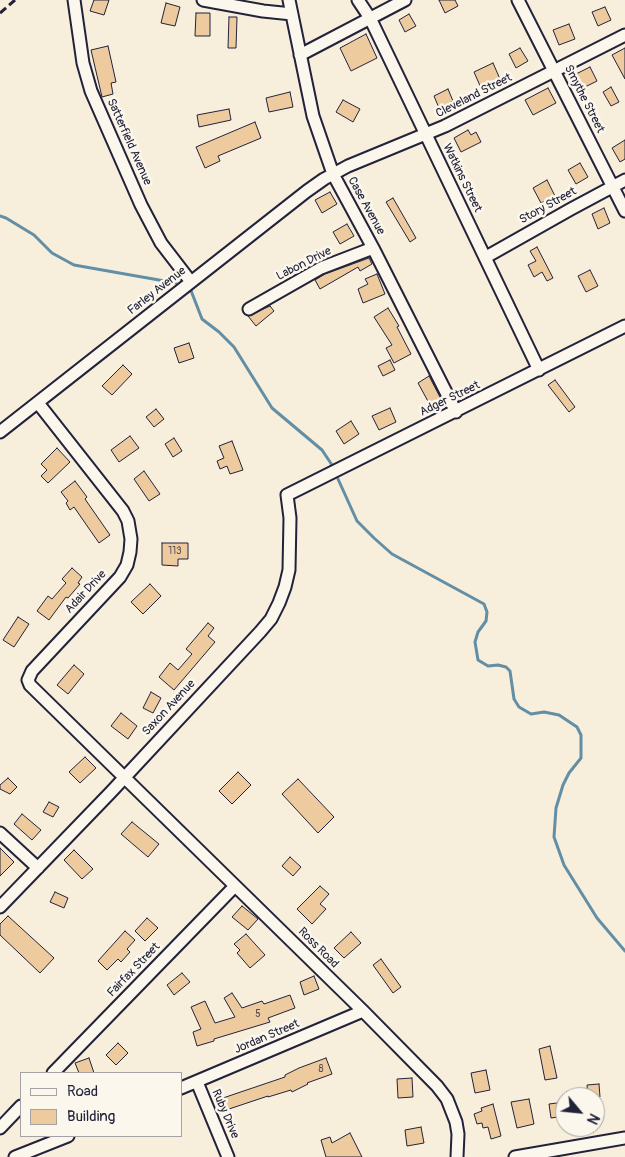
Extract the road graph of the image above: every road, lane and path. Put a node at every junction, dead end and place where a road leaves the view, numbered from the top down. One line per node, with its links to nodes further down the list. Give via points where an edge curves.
1 (74, 0): 19 (street, Satterfield Avenue, via 83,63 92,92 153,228)
2 (202, 0): 7 (street)
3 (289, 0): 7 (street, Case Avenue)
4 (358, 0): 8 (street, Watkins Street)
5 (405, 0): 8 (street)
6 (518, 0): 11 (street, Smythe Street)
7 (292, 14): 10 (street, Case Avenue)
8 (370, 18): 10 (street); 12 (street, Watkins Street)
9 (625, 35): 11 (street, Cleveland Street)
10 (300, 55): 13 (street, Case Avenue, via 313,116)
11 (554, 71): 12 (street, Cleveland Street); 15 (street, Smythe Street)
12 (426, 135): 13 (street, Cleveland Street); 18 (street, Watkins Street)
13 (333, 174): 17 (street, Case Avenue); 19 (street, Farley Avenue)
14 (625, 180): 15 (street, Story Street)
15 (612, 186): 16 (street, Smythe Street); 18 (street, Story Street)
16 (625, 211)
17 (373, 248): 20 (street, Labon Drive, via 321,268); 24 (street, Case Avenue)
18 (486, 257): 22 (street, Watkins Street)
19 (191, 282): 23 (street, Farley Avenue)
20 (249, 309)
21 (625, 326): 22 (street, Adger Street)
22 (539, 370): 24 (street, Adger Street)
23 (38, 403): 25 (street, Farley Avenue); 27 (street, Adair Drive, via 123,511 131,539 128,559 120,577 32,671 28,680)
24 (456, 412): 26 (street, Adger Street)
25 (0, 432)
26 (287, 496): 27 (street, Saxon Avenue, via 289,570 271,618)
27 (124, 778): 29 (street, Saxon Avenue); 30 (street, Ross Road)
28 (0, 833): 29 (street)
29 (38, 868): 31 (street, Saxon Avenue)
30 (235, 886): 32 (street, Ross Road); 33 (street, Fairfax Street)
31 (0, 907)
32 (363, 1011): 34 (street, Jordan Street); 42 (street, Ross Road, via 426,1074 446,1099 456,1122)
33 (54, 1072)
34 (197, 1082): 35 (street, Jordan Street); 41 (street, Ruby Drive)
35 (182, 1088)
36 (20, 1107): 37 (street)
37 (0, 1128)
38 (65, 1137): 40 (street)
39 (625, 1138): 43 (street)
40 (15, 1157)
41 (228, 1157)
42 (457, 1157)
43 (515, 1157)

